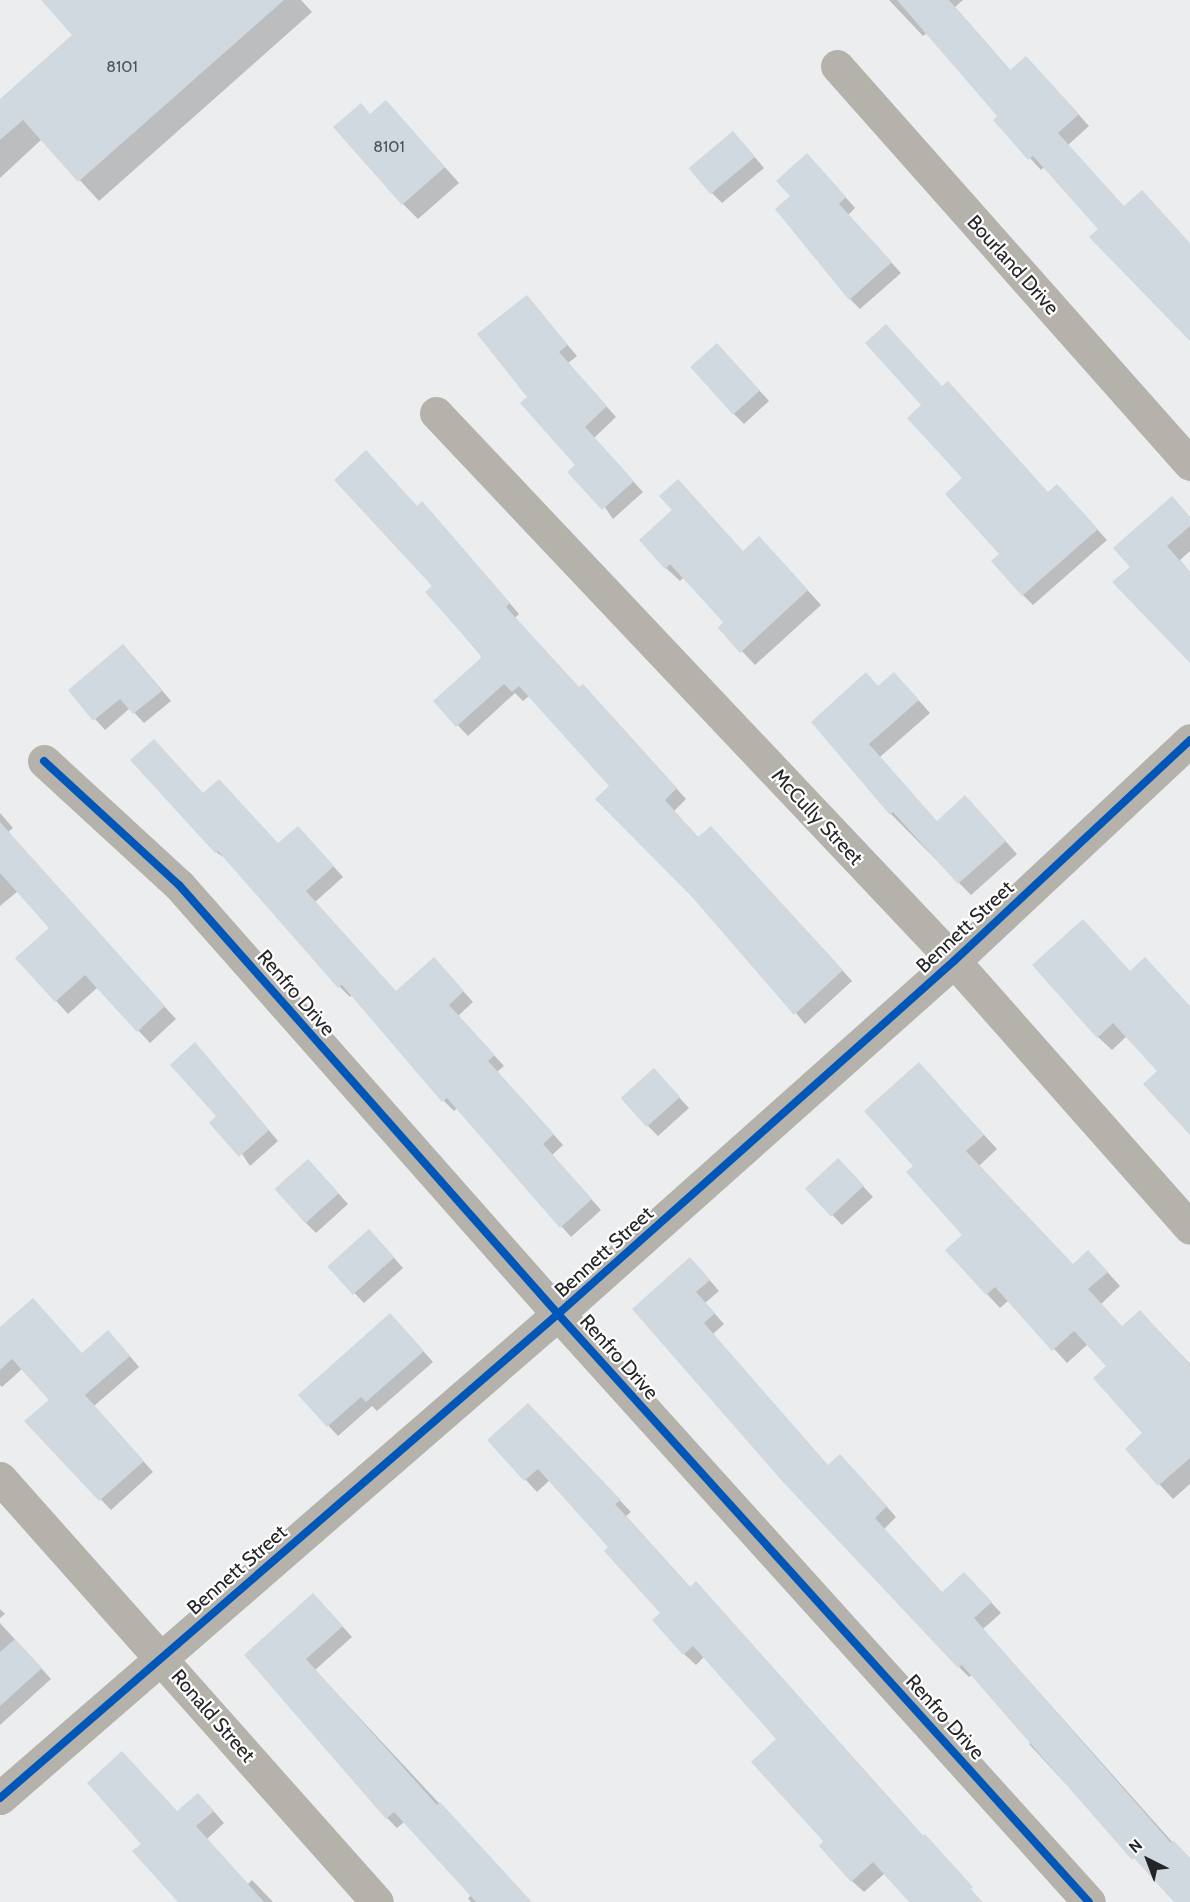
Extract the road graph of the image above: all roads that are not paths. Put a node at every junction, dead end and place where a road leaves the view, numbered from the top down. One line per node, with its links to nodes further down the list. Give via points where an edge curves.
1 (837, 66): 3 (street, Bourland Drive)
2 (436, 413): 6 (street, McCully Street)
3 (1190, 464)
4 (1190, 740): 6 (street, Bennett Street)
5 (44, 762): 8 (street, Renfro Drive, via 179,885)
6 (954, 961): 7 (street, McCully Street); 8 (street, Bennett Street)
7 (1190, 1228)
8 (558, 1314): 10 (street, Bennett Street); 13 (street, Renfro Drive)
9 (0, 1478): 10 (street, Ronald Street)
10 (162, 1657): 11 (street, Bennett Street); 12 (street, Ronald Street)
11 (0, 1798)
12 (377, 1902)
13 (1089, 1902)

